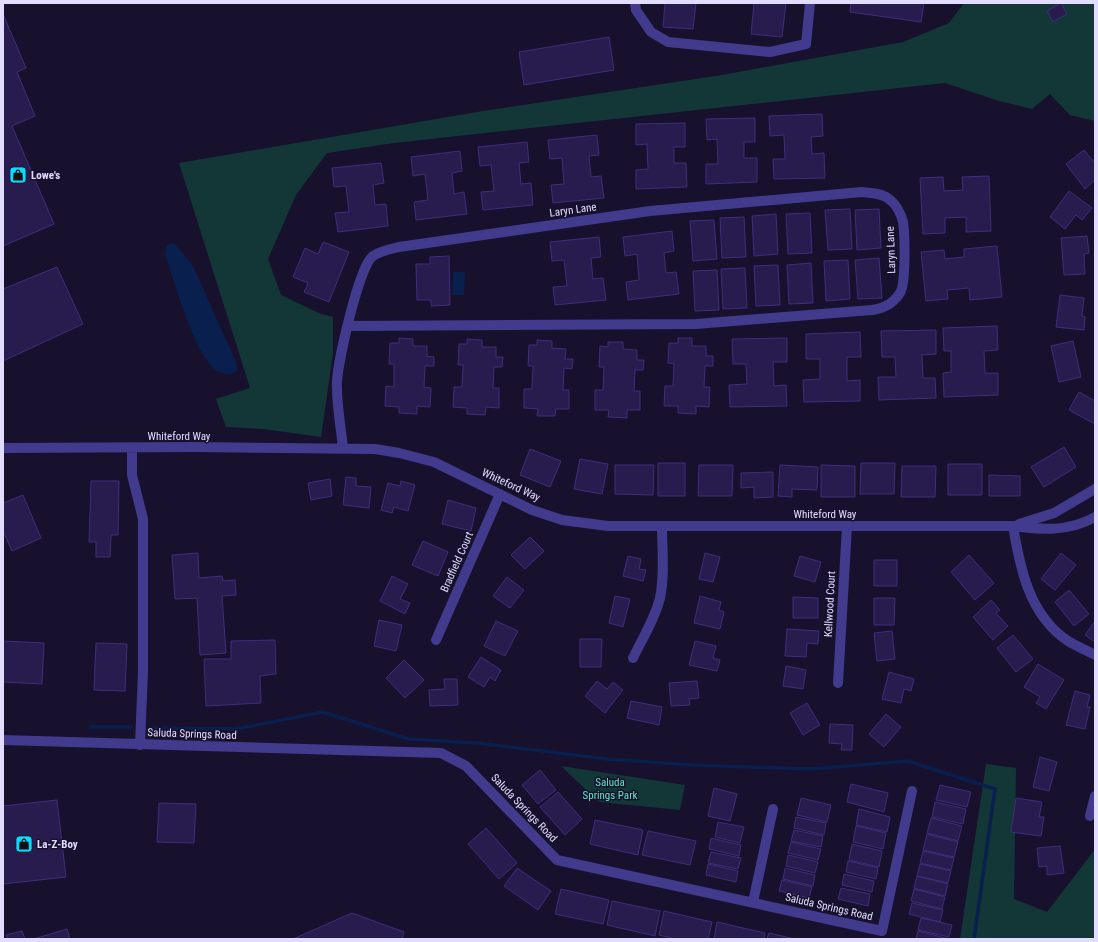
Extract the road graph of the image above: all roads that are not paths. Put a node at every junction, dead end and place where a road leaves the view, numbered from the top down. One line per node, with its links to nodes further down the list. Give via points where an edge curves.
1 (635, 3): 2 (street, via 636,10 651,32 668,42 770,52 806,44)
2 (810, 3)
3 (348, 326): 3 (street, Laryn Lane, via 369,260 372,256 399,247 650,210 862,192 877,193 888,198 898,210 903,222 904,282 894,302 884,308 696,324); 6 (street, Laryn Lane, via 337,382)
4 (3, 448): 5 (street, Whiteford Way)
5 (132, 448): 6 (street, Whiteford Way); 18 (street, via 132,475 143,519 143,671)
6 (343, 448): 8 (street, Whiteford Way, via 375,449 420,458 450,469)
7 (1095, 489): 12 (street, Whiteford Way, via 1054,513)
8 (500, 494): 10 (street, Whiteford Way, via 532,510 562,520 608,526); 13 (street, Bradfield Court)
9 (1095, 517): 12 (street, Whiteford Way, via 1082,524 1046,530)
10 (662, 526): 11 (street, Whiteford Way); 15 (street, via 660,599)
11 (847, 526): 12 (street, Whiteford Way); 16 (street, Kellwood Court)
12 (1013, 526): 14 (street, via 1019,566 1033,600 1057,632 1068,641)
13 (436, 640)
14 (1095, 655)
15 (633, 658)
16 (838, 683)
17 (3, 740): 18 (street, Saluda Springs Road)
18 (140, 745): 23 (street, Saluda Springs Road, via 441,753 466,766 557,860)
19 (912, 791): 23 (street, Saluda Springs Road, via 882,931)
20 (1095, 796): 22 (street)
21 (773, 809): 23 (street)
22 (1090, 816)
23 (753, 902)

